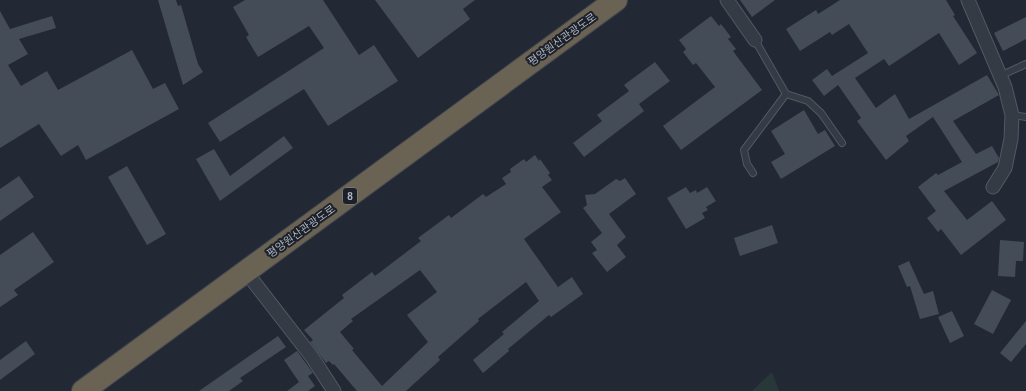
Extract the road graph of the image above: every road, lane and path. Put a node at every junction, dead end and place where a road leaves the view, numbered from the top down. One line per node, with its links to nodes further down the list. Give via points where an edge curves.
1 (616, 0): 13 (highway, 평양원산관광도로 / 8)
2 (727, 0): 4 (street)
3 (968, 0): 6 (street)
4 (755, 40): 7 (lane)
5 (1026, 64): 6 (lane)
6 (1000, 76): 8 (street)
7 (786, 94): 10 (lane, via 808,101 821,113); 11 (lane, via 744,150 747,164)
8 (1012, 115): 9 (lane); 12 (street, via 1011,139 1005,168)
9 (1026, 117)
10 (842, 143)
11 (753, 173)
12 (993, 187)
13 (246, 272): 14 (highway, 평양원산관광도로 / 8); 15 (street, via 312,357)
14 (83, 391)
15 (334, 391)

